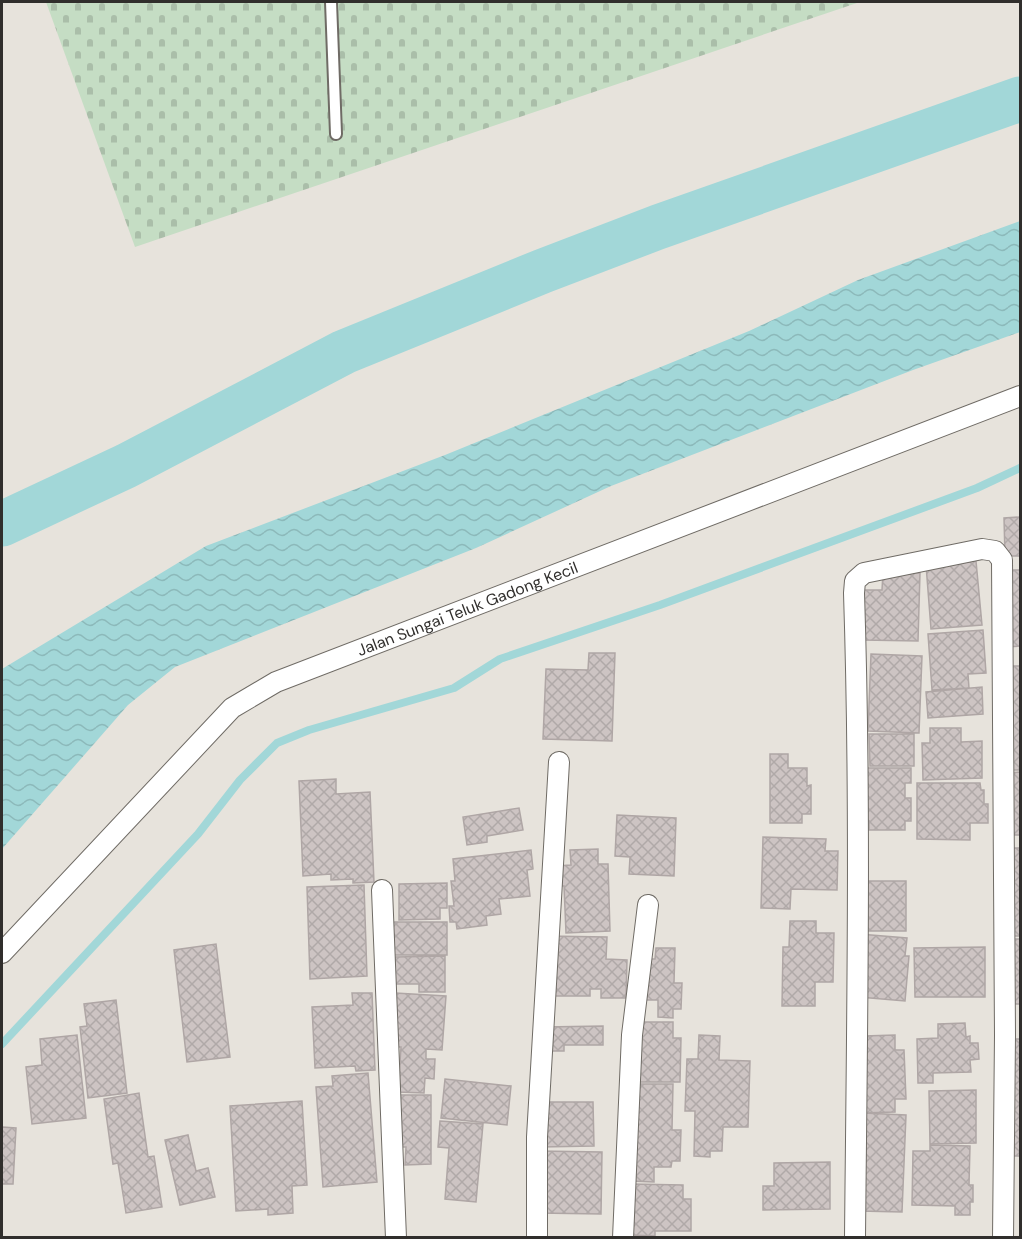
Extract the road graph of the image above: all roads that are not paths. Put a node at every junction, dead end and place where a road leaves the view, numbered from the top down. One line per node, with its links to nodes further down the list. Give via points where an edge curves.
1 (331, 2): 2 (lane)
2 (336, 134)
3 (1020, 396): 7 (street, Jalan Sungai Teluk Gadong Kecil, via 276,682 232,708)
4 (559, 762): 9 (street, via 537,1137)
5 (382, 890): 8 (street)
6 (648, 905): 10 (street, via 632,1035)
7 (2, 953)
8 (396, 1238)
9 (537, 1238)
10 (623, 1238)
11 (855, 1238): 12 (street, via 855,581 864,573 982,549 995,551 1002,560)
12 (1003, 1238)

